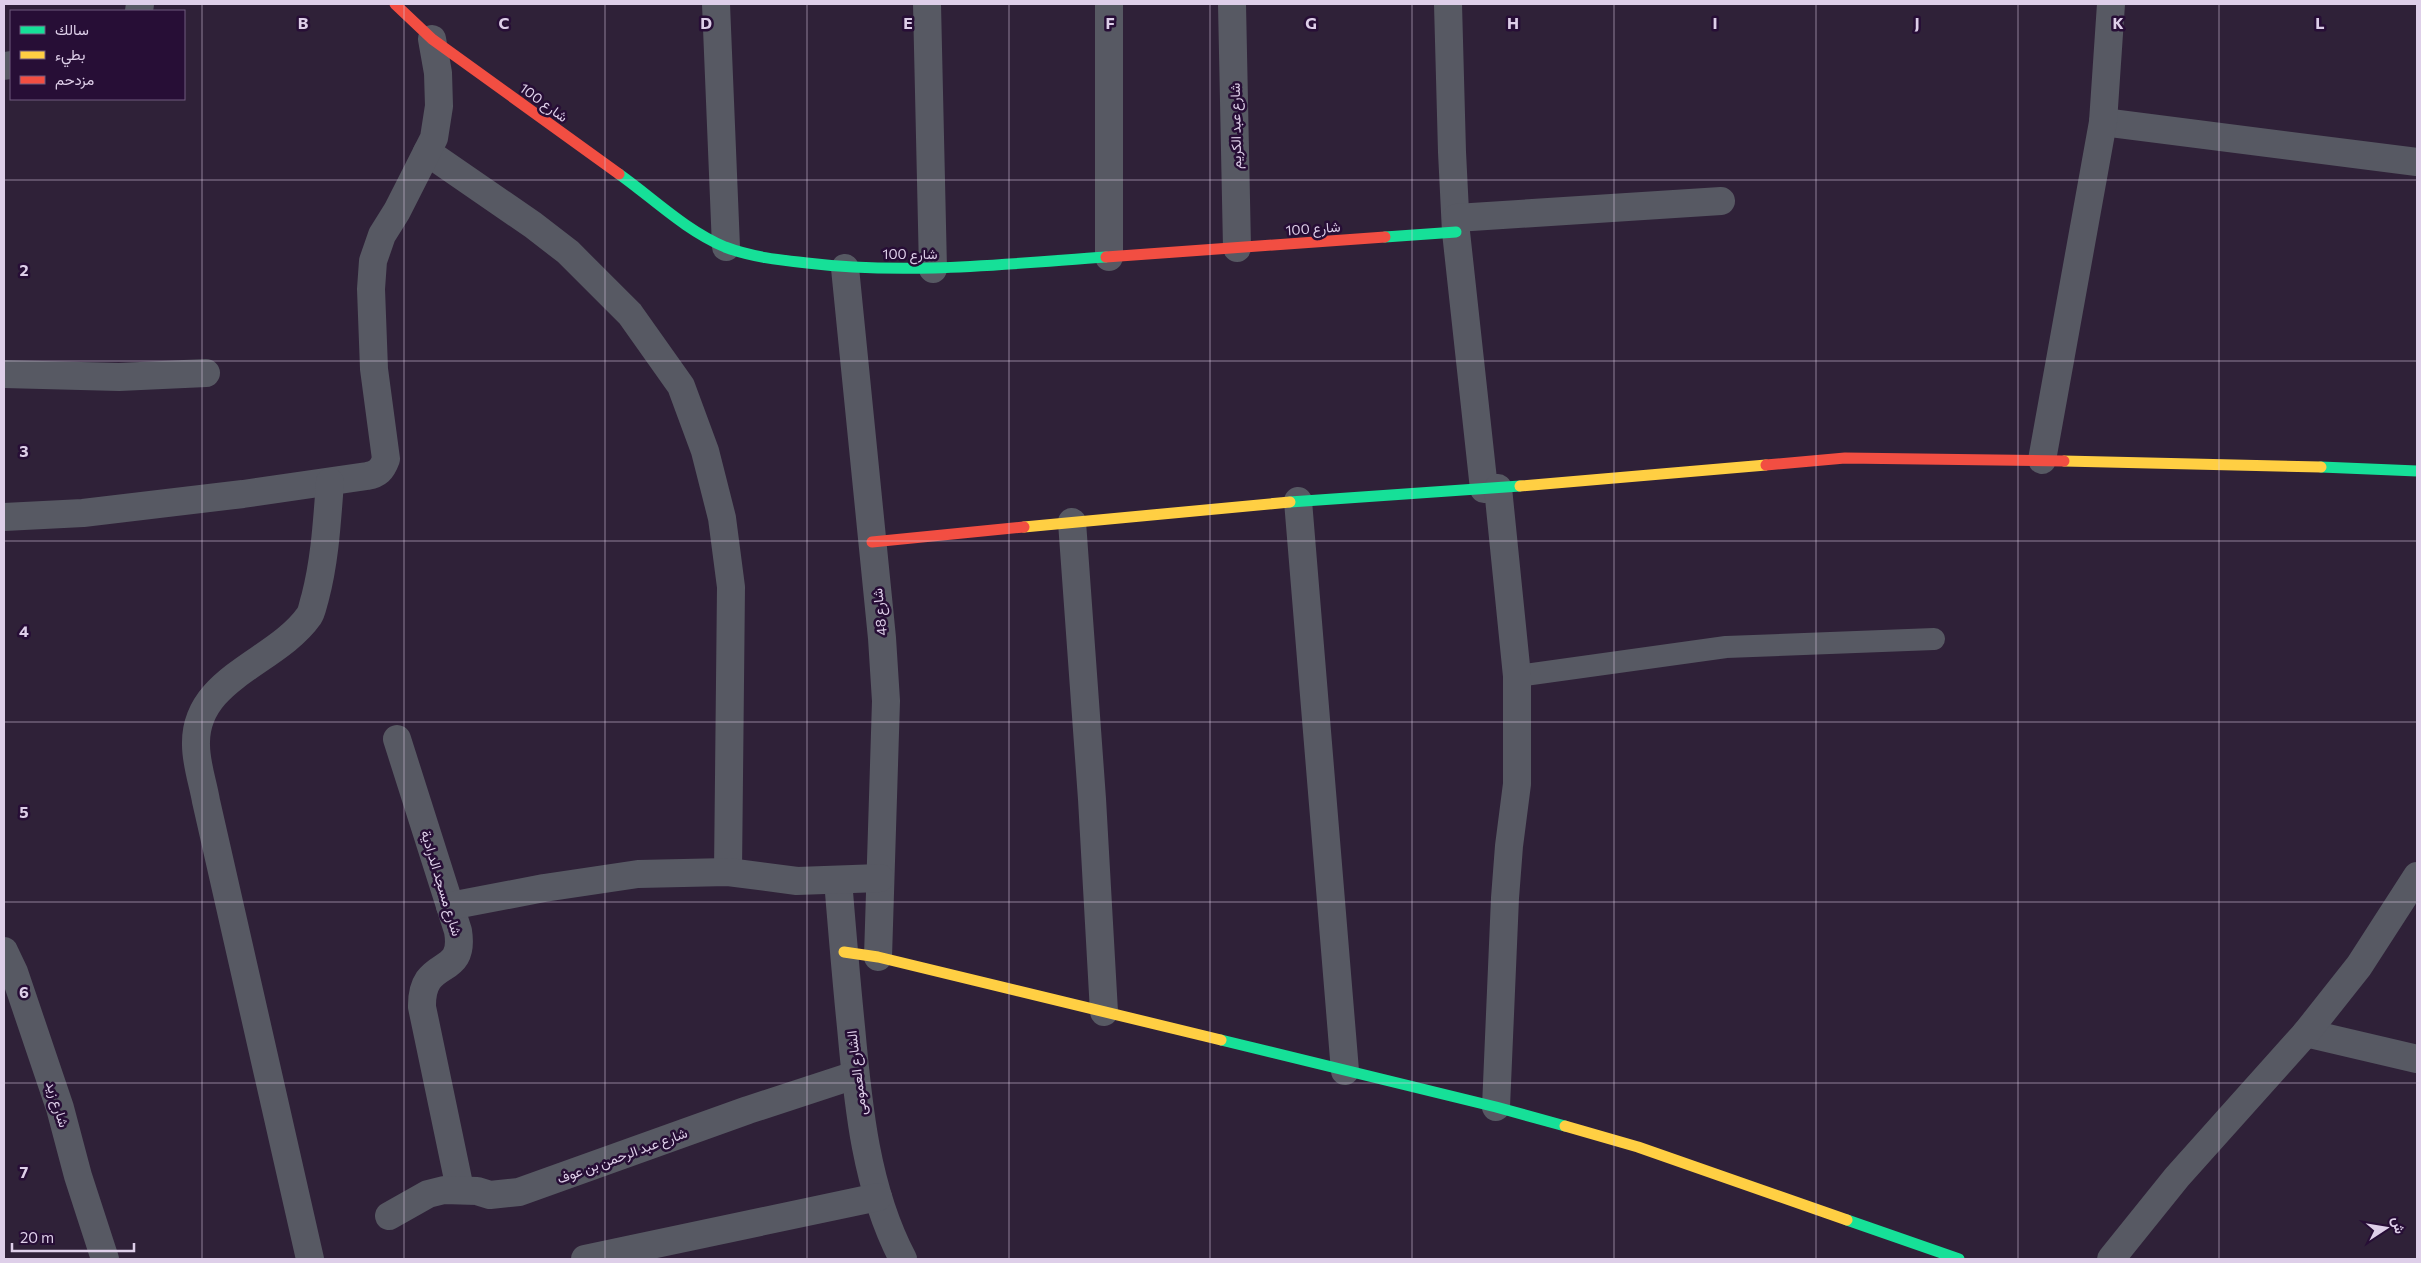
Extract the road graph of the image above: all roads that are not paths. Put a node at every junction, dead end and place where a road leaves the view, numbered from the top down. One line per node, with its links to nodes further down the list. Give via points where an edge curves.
1 (395, 4): 8 (street, شارع 100)
2 (716, 4): 14 (street)
3 (927, 4): 18 (street)
4 (1109, 4): 16 (street)
5 (1232, 4): 15 (street, شارع عبد الكريم)
6 (1448, 4): 13 (street)
7 (2110, 4): 9 (street)
8 (432, 39): 10 (street, via 439,106 434,138); 14 (street, شارع 100, via 652,198 686,227)
9 (2103, 122): 11 (street); 21 (street)
10 (427, 152): 23 (street, via 382,235 373,261 374,370 386,459 376,474); 32 (street, via 568,252 630,314 681,386 708,461 722,518 731,587)
11 (2417, 162)
12 (1721, 201): 13 (street)
13 (1456, 225): 15 (street, شارع 100); 24 (street)
14 (726, 248): 17 (street, شارع 100, via 769,259)
15 (1237, 248): 16 (street, شارع 100)
16 (1109, 257): 18 (street, شارع 100)
17 (845, 268): 18 (street, شارع 100); 28 (street, شارع 48)
18 (933, 269)
19 (206, 373): 20 (street, via 119,377)
20 (4, 374)
21 (2042, 460): 22 (street); 24 (street, via 1845,458)
22 (2417, 471)
23 (330, 482): 26 (street, via 83,513); 50 (street, via 320,580 310,615 289,637 204,705 196,745 208,811)
24 (1491, 489): 25 (street); 30 (street)
25 (1298, 501): 27 (street); 43 (street)
26 (4, 517)
27 (1072, 522): 28 (street); 40 (street, via 1092,789)
28 (872, 542): 34 (street, شارع 48, via 886,701)
29 (1934, 640): 30 (lane, via 1726,647)
30 (1517, 676): 45 (street, via 1518,784 1506,890)
31 (397, 739): 36 (street, شارع مسجد الدرادية)
32 (728, 872): 35 (street, via 797,881); 36 (street, via 638,874)
33 (2417, 876): 41 (street, via 2359,966)
34 (880, 878): 35 (street); 39 (street, شارع 48)
35 (838, 880): 38 (street, الشارع العمومى)
36 (450, 906): 46 (street, شارع مسجد الدرادية, via 461,944 457,958 436,970 427,980 422,993 422,1007)
37 (4, 951): 49 (street, شارع زيد, via 60,1108)
38 (844, 952): 39 (street); 44 (street, الشارع العمومى)
39 (878, 957): 40 (street)
40 (1104, 1012): 43 (street)
41 (2306, 1033): 42 (street); 54 (street, via 2177,1177)
42 (2417, 1059)
43 (1346, 1071): 45 (street)
44 (855, 1075): 46 (street, شارع عبد الرحمن بن عوف, via 519,1192 490,1195); 47 (street, الشارع العمومى, via 864,1139)
45 (1496, 1107): 53 (street, via 1638,1147)
46 (460, 1189): 48 (street, شارع عبد الرحمن بن عوف, via 428,1194)
47 (878, 1197): 51 (street); 52 (street, الشارع العمومى)
48 (389, 1216)
49 (105, 1259)
50 (310, 1259)
51 (585, 1259)
52 (903, 1259)
53 (1959, 1259)
54 (2111, 1259)

